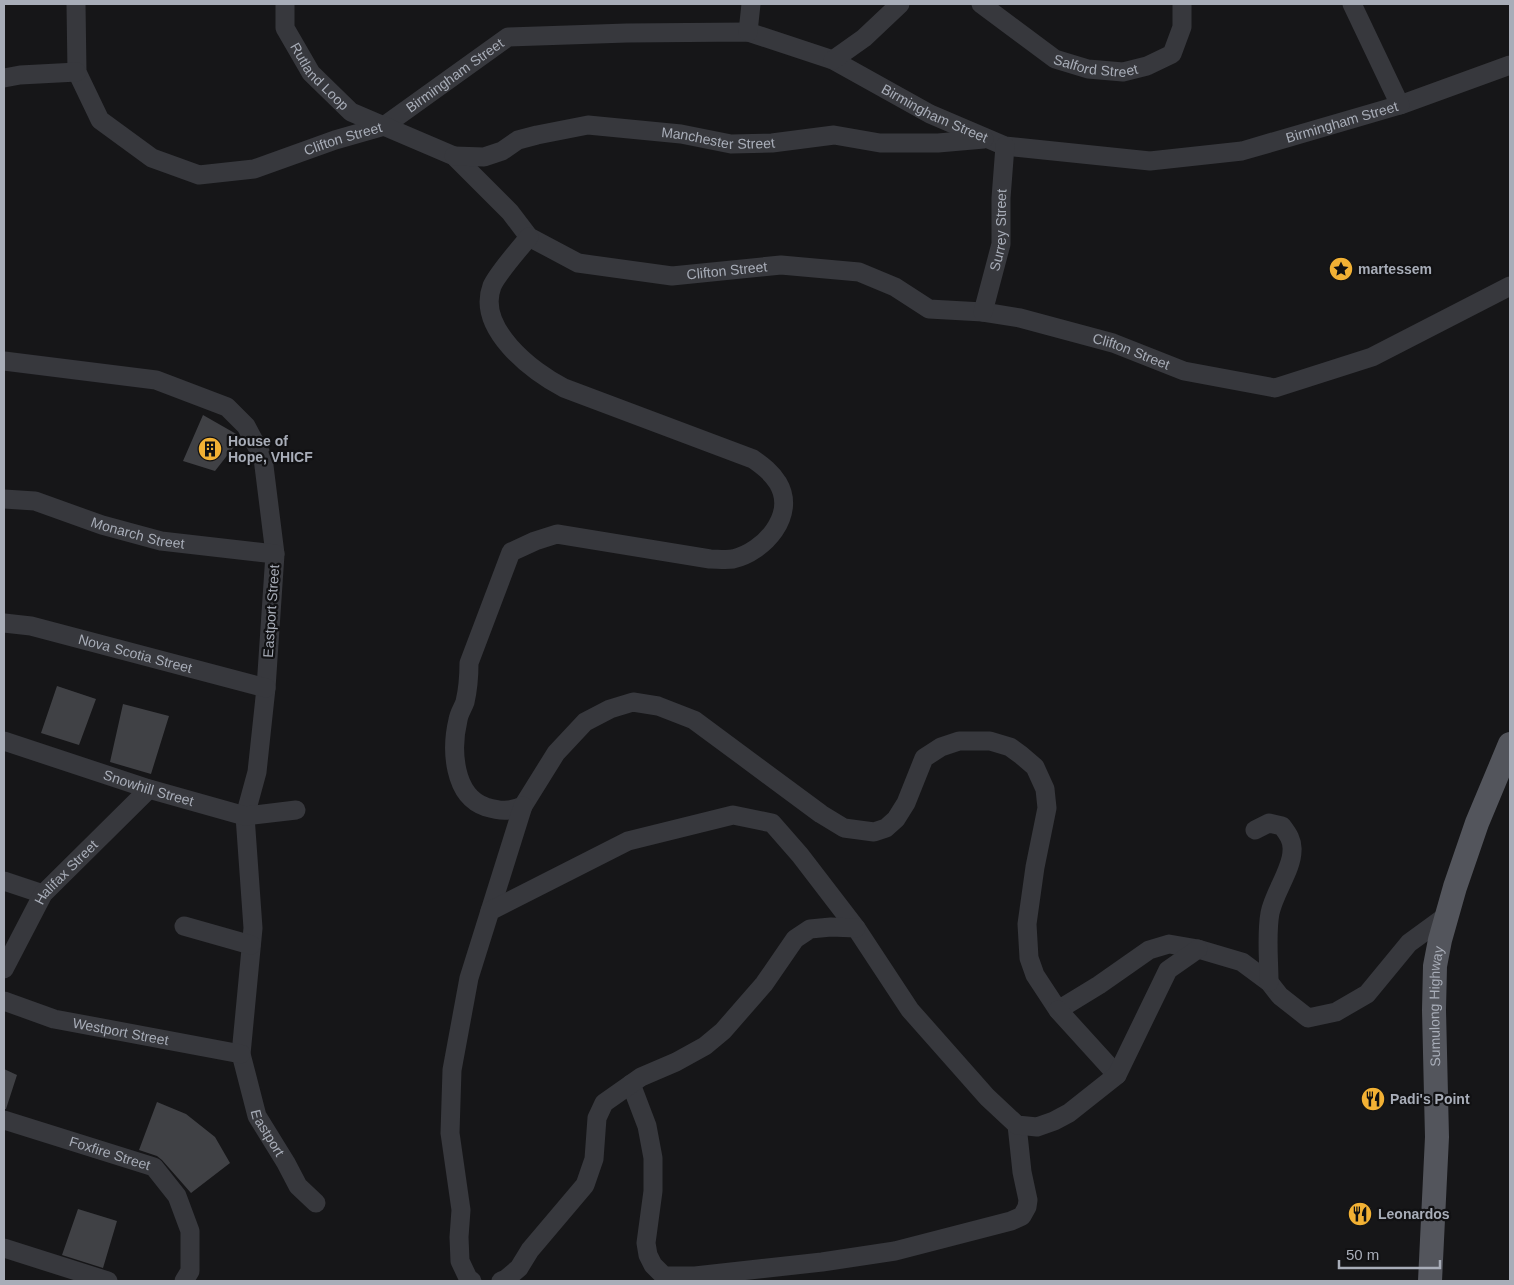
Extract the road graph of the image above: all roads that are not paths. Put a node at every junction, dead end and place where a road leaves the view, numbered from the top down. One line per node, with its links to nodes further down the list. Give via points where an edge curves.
1 (76, 4): 11 (street)
2 (284, 4): 14 (street, Rutland Loop, via 284,28 310,73 351,112)
3 (751, 4): 8 (street)
4 (900, 4): 9 (street, via 864,38)
5 (981, 4): 6 (street, Salford Street, via 1055,59 1088,70 1123,72 1147,66 1172,54 1182,27)
6 (1182, 4)
7 (1352, 4): 13 (street)
8 (748, 32): 9 (street, Birmingham Street); 14 (street, Birmingham Street, via 508,37)
9 (833, 60): 15 (street, Birmingham Street, via 930,114)
10 (1510, 65): 13 (street, Birmingham Street)
11 (76, 72): 12 (street); 14 (street, Clifton Street, via 100,120 152,158 199,175 254,169)
12 (4, 78)
13 (1400, 105): 16 (street, Birmingham Street, via 1242,151 1150,161)
14 (384, 126): 17 (street, Clifton Street)
15 (987, 138): 16 (street, Birmingham Street); 17 (street, Manchester Street, via 938,143 880,142 834,135 772,143 731,144 681,134 588,125 518,140 502,151 484,157)
16 (1005, 146): 20 (street, Surrey Street, via 1001,244)
17 (454, 156): 18 (street, Clifton Street, via 510,212)
18 (529, 237): 20 (street, Clifton Street, via 578,263 672,276 781,265 859,272 895,287 929,309); 29 (street, via 493,285 489,301 491,317 504,338 530,367 564,388 752,459 768,470 779,485 784,502 780,522 771,535 755,549 733,559 710,559 557,534 511,552 469,663 465,701 458,719 455,743 457,771 463,789 476,804 499,811)
19 (1510, 286): 20 (street, Clifton Street, via 1372,357 1275,388 1184,371 1113,343 1020,318)
20 (983, 312)
21 (4, 360): 23 (street, Eastport Street, via 156,380 227,407 246,426 263,458)
22 (4, 499): 23 (street, Monarch Street, via 35,501 102,525 161,541)
23 (275, 554): 25 (street, Eastport Street)
24 (4, 623): 25 (street, Nova Scotia Street, via 31,626)
25 (266, 688): 31 (street, Eastport Street, via 258,772)
26 (4, 741): 28 (street, Snowhill Street)
27 (1510, 744): 36 (main road, Sumulong Highway, via 1477,823)
28 (149, 789): 31 (street, Snowhill Street); 34 (street, Halifax Street)
29 (523, 806): 35 (street); 44 (street, via 556,752 585,722 633,702 658,706 694,720 821,814 844,828 874,832 886,828 896,819 924,758 941,747 973,740 1010,747 1035,768 1045,789 1047,808 1027,924 1029,958 1035,975)
30 (296, 810): 31 (street, Snowhill Street)
31 (245, 816): 39 (street, Eastport Street, via 254,928)
32 (1255, 830): 42 (street, via 1269,823 1282,826 1293,849 1270,912)
33 (4, 881): 34 (street)
34 (43, 894): 41 (street, Halifax Street)
35 (490, 911): 38 (street, via 628,841 732,815 772,823); 54 (street, via 469,978 452,1070 450,1132 461,1210 460,1261)
36 (1446, 916): 42 (street, via 1409,942 1366,994 1336,1012 1308,1018 1280,996); 56 (main road, Sumulong Highway, via 1435,966 1437,1137)
37 (184, 926): 39 (street)
38 (856, 928): 47 (street, via 810,929 795,939 764,984 723,1031 705,1046); 49 (street, via 910,1010 987,1097)
39 (251, 945): 45 (street, Eastport Street)
40 (1198, 949): 42 (street, via 1242,962); 44 (street, via 1169,944 1149,950); 46 (street, via 1168,970)
41 (4, 969)
42 (1269, 982)
43 (4, 1001): 45 (street, Westport Street, via 54,1019)
44 (1058, 1010): 46 (street)
45 (241, 1054): 50 (street, Eastport, via 256,1116 298,1186)
46 (1117, 1075): 49 (street, via 1054,1121 1037,1127)
47 (631, 1084): 49 (street, via 647,1126 653,1158 653,1191 646,1243 648,1255 664,1276 695,1276 895,1251 1011,1221 1022,1216 1028,1207); 55 (street, via 604,1103 597,1118 594,1159 585,1185 530,1250 519,1268)
48 (4, 1120): 53 (street, Foxfire Street, via 154,1167 177,1196 190,1231 190,1271)
49 (1017, 1125)
50 (316, 1203)
51 (4, 1248): 52 (street)
52 (108, 1281)
53 (184, 1281)
54 (472, 1281)
55 (501, 1281)
56 (1430, 1281)

